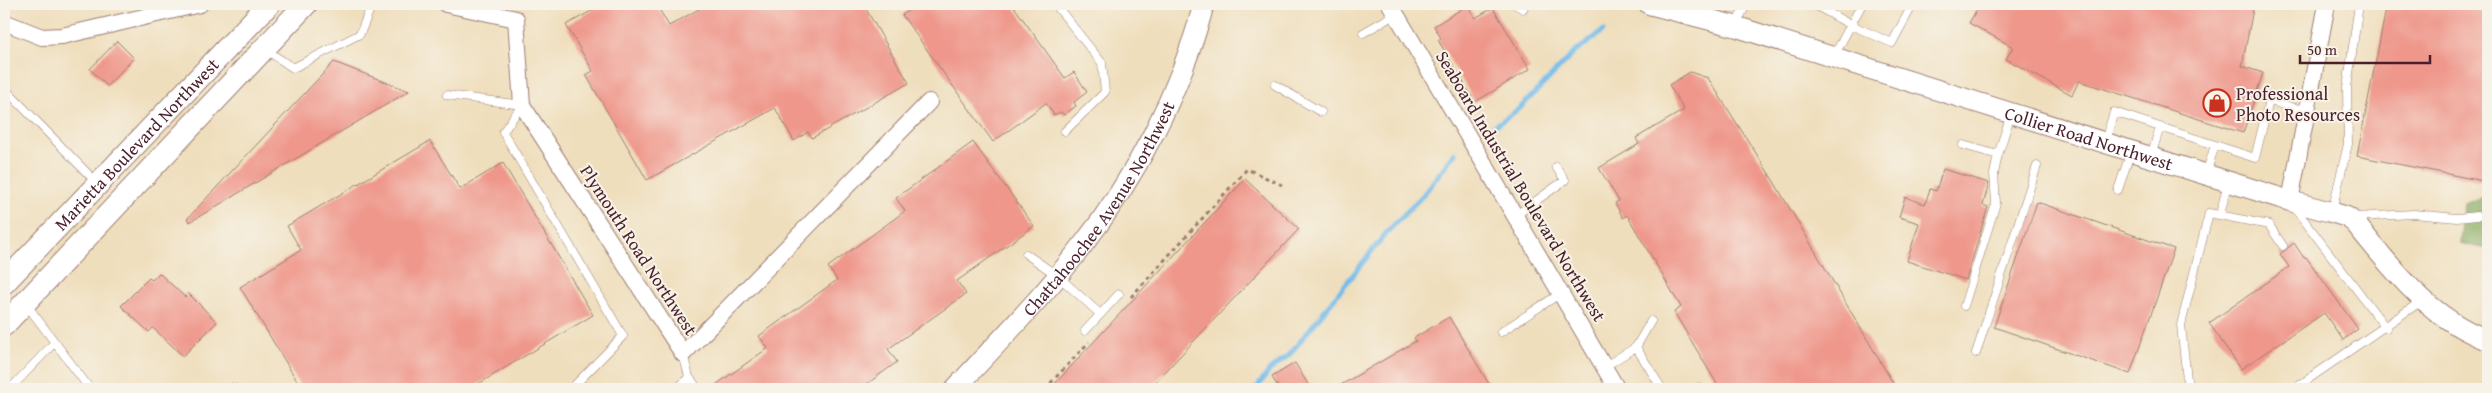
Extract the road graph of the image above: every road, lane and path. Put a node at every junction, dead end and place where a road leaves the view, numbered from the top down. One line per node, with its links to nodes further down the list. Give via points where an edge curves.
1 (200, 4): 17 (street)
2 (269, 4): 45 (main road, Marietta Boulevard Northwest)
3 (306, 4): 23 (main road)
4 (372, 4): 23 (lane, via 360,34 293,68)
5 (446, 4): 29 (street, Plymouth Road Northwest, via 516,19)
6 (1055, 4): 34 (lane, via 1102,63 1105,92)
7 (1204, 4): 55 (street, Chattahoochee Avenue Northwest, via 1168,105 1128,179)
8 (1515, 4): 9 (lane, via 1523,9)
9 (1525, 4)
10 (1747, 4): 21 (lane)
11 (1813, 4): 20 (lane)
12 (1862, 4): 20 (lane)
13 (1913, 4): 20 (lane, via 1892,43)
14 (2327, 4): 30 (street)
15 (2359, 4): 49 (lane, via 2347,88 2348,144)
16 (1658, 5): 21 (street, Collier Road Northwest)
17 (163, 8): 19 (street, via 62,36 42,37)
18 (1393, 9): 22 (lane); 51 (street, Seaboard Industrial Boulevard Northwest)
19 (4, 22)
20 (1851, 25): 24 (lane)
21 (1734, 26): 24 (street, Collier Road Northwest)
22 (1363, 33)
23 (264, 49): 61 (main road)
24 (1833, 58): 32 (street, Collier Road Northwest)
25 (1275, 85): 31 (lane)
26 (4, 88): 45 (lane)
27 (447, 94): 29 (lane)
28 (929, 102): 74 (street, Plymouth Road Northwest)
29 (522, 105): 74 (street, Plymouth Road Northwest); 79 (lane, via 503,132 623,336)
30 (2307, 111): 36 (lane, via 2269,102 2255,158); 48 (street)
31 (1321, 112)
32 (2012, 114): 35 (street, Collier Road Northwest); 39 (lane)
33 (2160, 127): 35 (lane, via 2114,112); 36 (lane); 40 (lane)
34 (1064, 131)
35 (2104, 143): 38 (street, Collier Road Northwest)
36 (2215, 144): 43 (lane)
37 (1963, 145): 39 (lane)
38 (2131, 151): 40 (street, Collier Road Northwest); 47 (lane)
39 (1998, 155): 62 (lane, via 1994,174 1996,203)
40 (2150, 157): 43 (street, Collier Road Northwest)
41 (2037, 166): 73 (lane)
42 (1556, 167): 51 (lane, via 1565,180)
43 (2205, 175): 44 (street, Collier Road Northwest)
44 (2228, 182): 48 (street, Collier Road Northwest); 50 (lane)
45 (98, 184): 56 (main road, Marietta Boulevard Northwest)
46 (1282, 185): 59 (path, via 1247,169)
47 (2118, 190)
48 (2290, 201): 49 (street, Collier Road Northwest); 66 (lane)
49 (2339, 214): 52 (lane); 60 (street, via 2355,223 2407,286)
50 (2220, 215): 53 (lane, via 2268,226); 86 (lane, via 2209,213 2181,325)
51 (1515, 216): 57 (street, Seaboard Industrial Boulevard Northwest)
52 (2477, 216)
53 (2283, 246)
54 (1026, 254): 55 (lane)
55 (1058, 276): 63 (lane); 82 (street, Chattahoochee Avenue Northwest)
56 (4, 283)
57 (1561, 293): 68 (lane); 75 (street, Seaboard Industrial Boulevard Northwest)
58 (1119, 294): 63 (lane)
59 (1129, 299)
60 (2423, 300): 66 (lane); 69 (street, via 2444,317)
61 (25, 302): 65 (main road); 71 (lane)
62 (1964, 306)
63 (1100, 314): 67 (lane)
64 (1651, 322): 72 (lane)
65 (4, 325)
66 (2386, 328): 87 (lane)
67 (1085, 332)
68 (1501, 332)
69 (2488, 340)
70 (1090, 341): 83 (path)
71 (55, 342): 77 (lane); 78 (lane)
72 (1636, 347): 75 (lane); 85 (lane)
73 (1976, 352)
74 (682, 354): 76 (lane)
75 (1604, 366): 84 (street, Seaboard Industrial Boulevard Northwest)
76 (689, 377): 80 (lane); 81 (lane)
77 (10, 389)
78 (90, 389)
79 (571, 389)
80 (677, 389)
81 (698, 389)
82 (955, 389)
83 (1045, 389)
84 (1617, 389)
85 (1662, 389)
86 (2188, 389)
87 (2294, 389)

